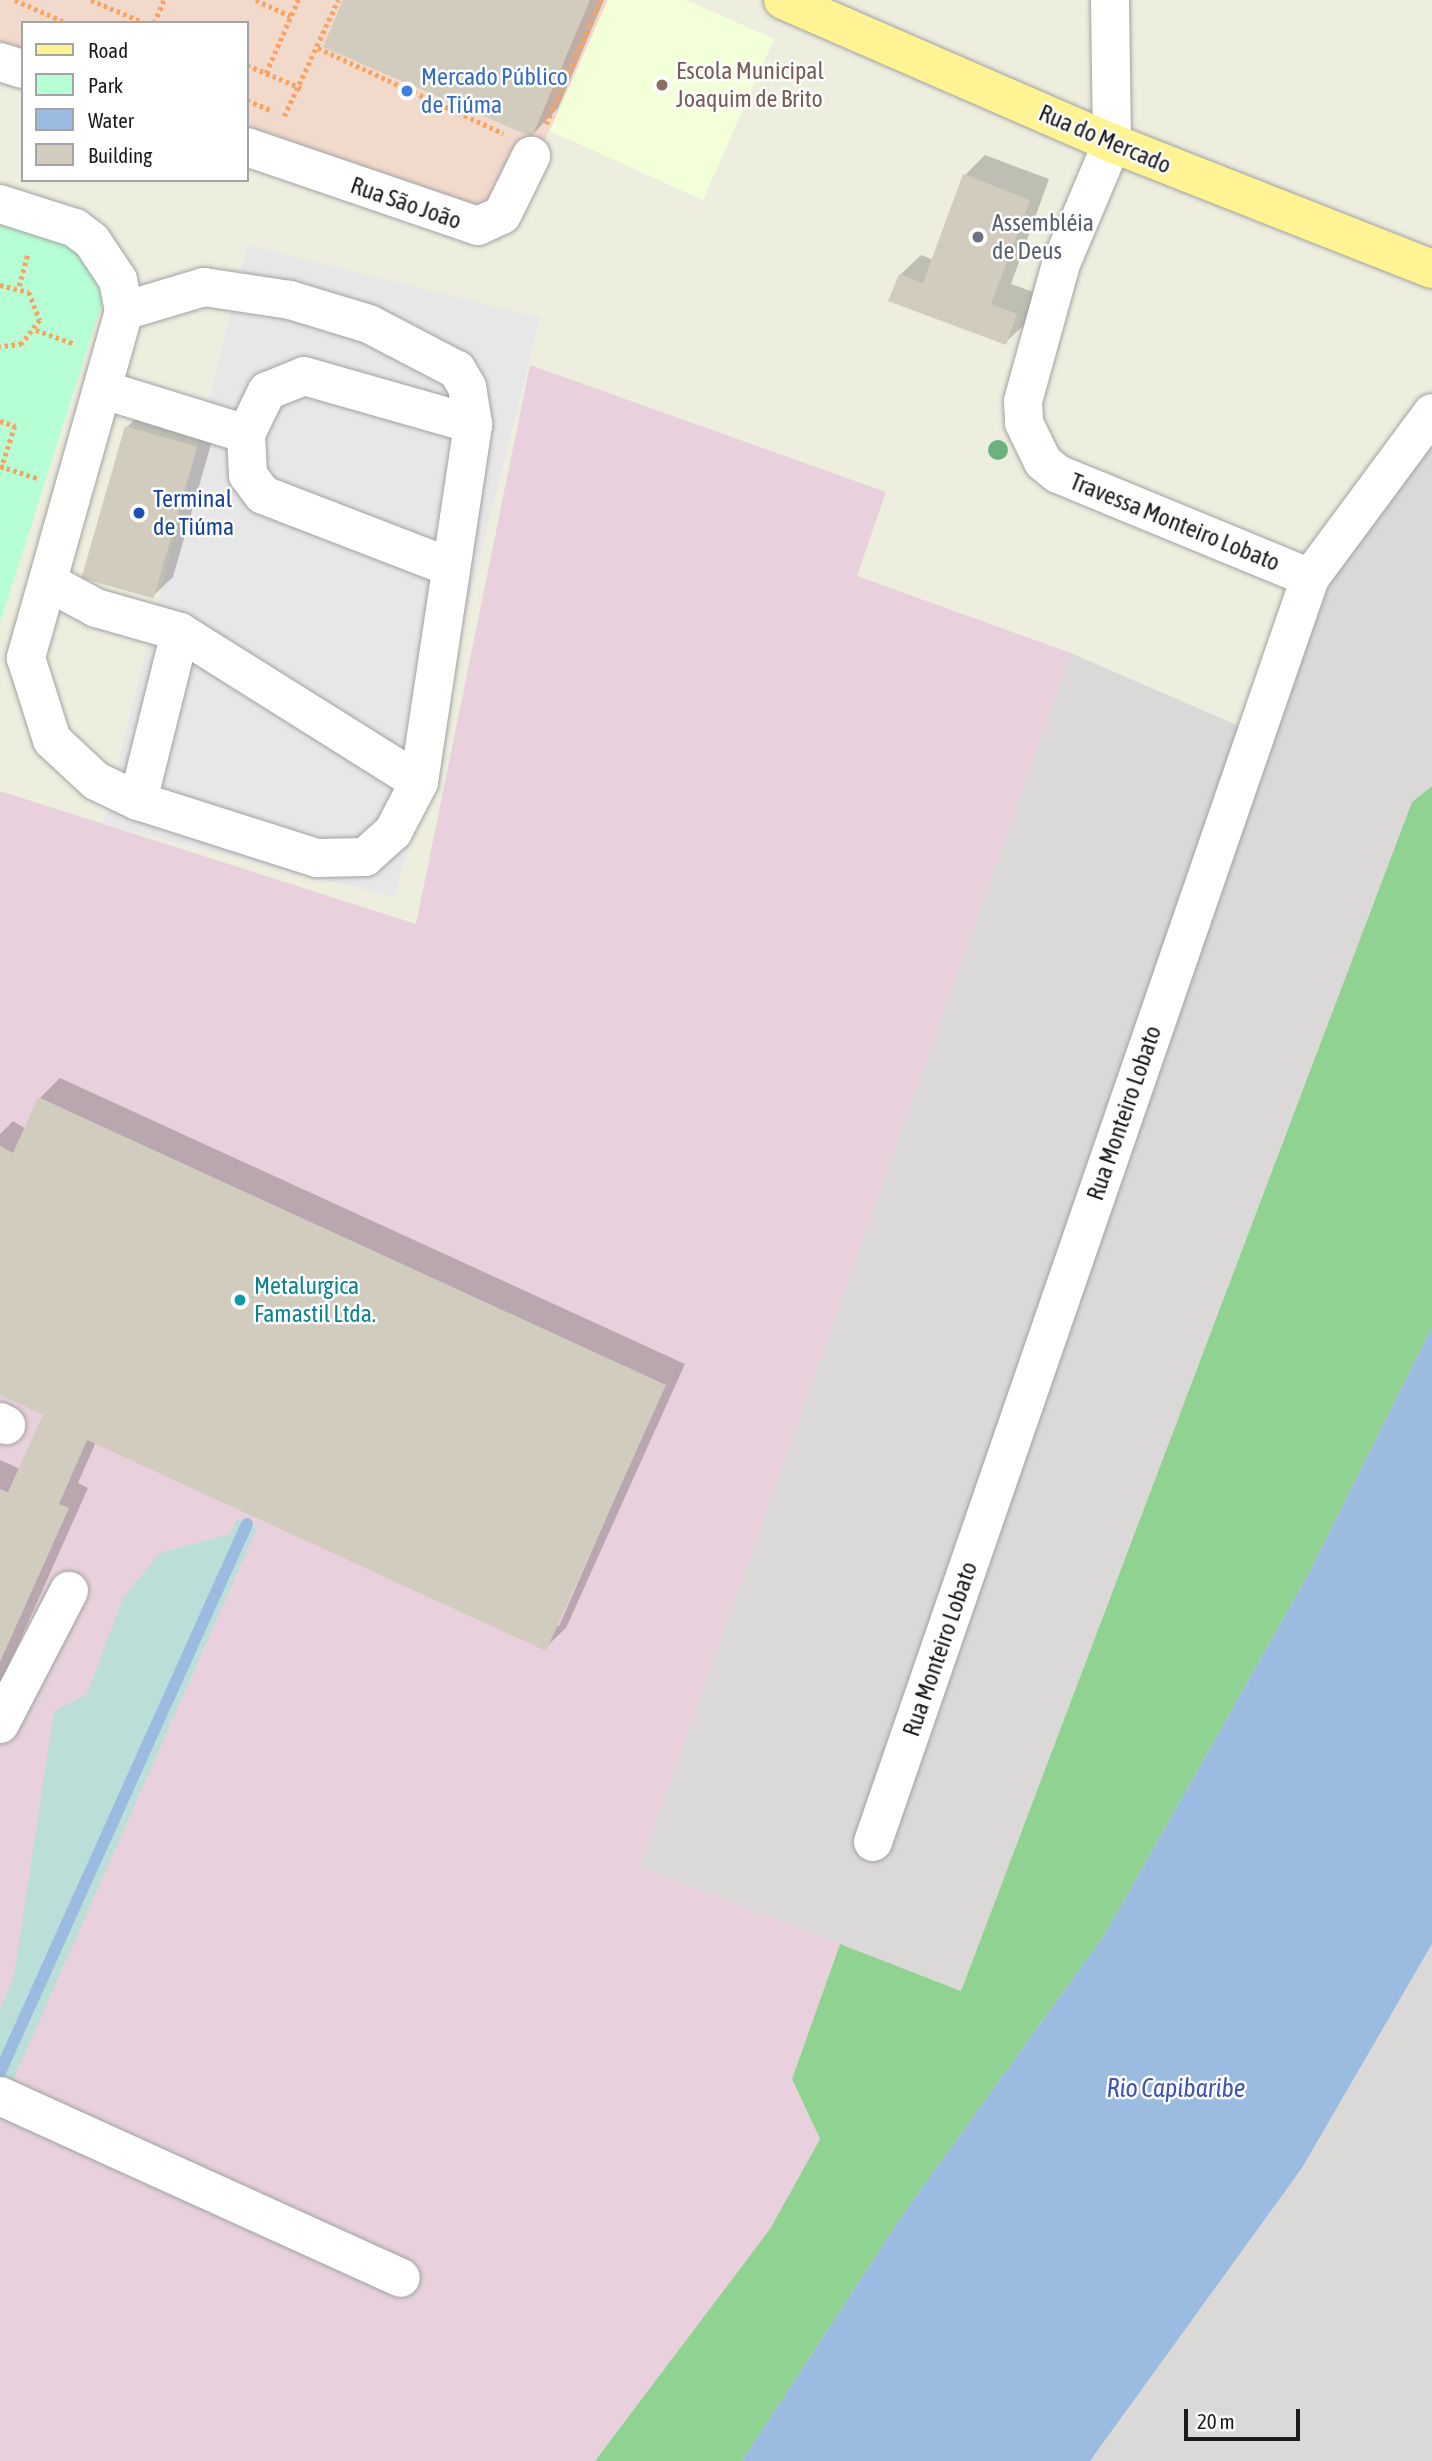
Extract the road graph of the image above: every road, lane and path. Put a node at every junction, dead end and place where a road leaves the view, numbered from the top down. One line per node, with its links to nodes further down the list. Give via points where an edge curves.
1 (15, 0): 11 (path)
2 (91, 0): 12 (path)
3 (164, 0): 13 (path)
4 (256, 0): 10 (path)
5 (298, 0): 10 (path)
6 (338, 0): 14 (path)
7 (601, 0): 23 (path)
8 (783, 0): 21 (main road, Rua do Mercado)
9 (1110, 0): 21 (street)
10 (291, 16): 18 (path)
11 (63, 21)
12 (140, 21)
13 (156, 21)
14 (318, 48): 19 (path); 23 (path)
15 (0, 61): 17 (street)
16 (248, 65): 18 (path)
17 (21, 68)
18 (266, 73): 19 (path)
19 (301, 88): 20 (path, via 288,118)
20 (248, 100)
21 (1112, 143): 25 (main road, Rua do Mercado); 38 (street, Travessa Monteiro Lobato, via 1061,264 1023,401 1024,423 1043,461 1058,474)
22 (248, 147): 23 (street, Rua São João, via 478,226 502,215)
23 (533, 152)
24 (0, 204): 27 (street, via 75,228 92,241 118,280)
25 (1431, 264)
26 (0, 285): 28 (path, via 19,286 36,300)
27 (124, 311): 31 (street); 34 (street, via 227,286 369,324 457,370 470,398)
28 (36, 330): 29 (path); 30 (path, via 22,344)
29 (80, 346)
30 (1, 348)
31 (104, 390): 35 (street); 39 (street)
32 (1432, 413): 38 (street, Rua Monteiro Lobato)
33 (0, 421): 36 (path, via 15,426)
34 (473, 424): 35 (street, via 304,376 267,391); 37 (street)
35 (246, 434): 37 (street, via 248,475 264,495)
36 (0, 473)
37 (450, 567): 42 (street)
38 (1310, 578): 46 (street, Rua Monteiro Lobato)
39 (48, 582): 40 (street, via 96,608); 41 (street)
40 (180, 632): 42 (street); 43 (street)
41 (13, 669): 43 (street, via 52,740 96,781)
42 (419, 782): 43 (street, via 380,847 343,861)
43 (138, 801)
44 (69, 1591): 45 (street)
45 (0, 1724)
46 (873, 1842)
47 (7, 2100): 48 (street)
48 (401, 2278)

